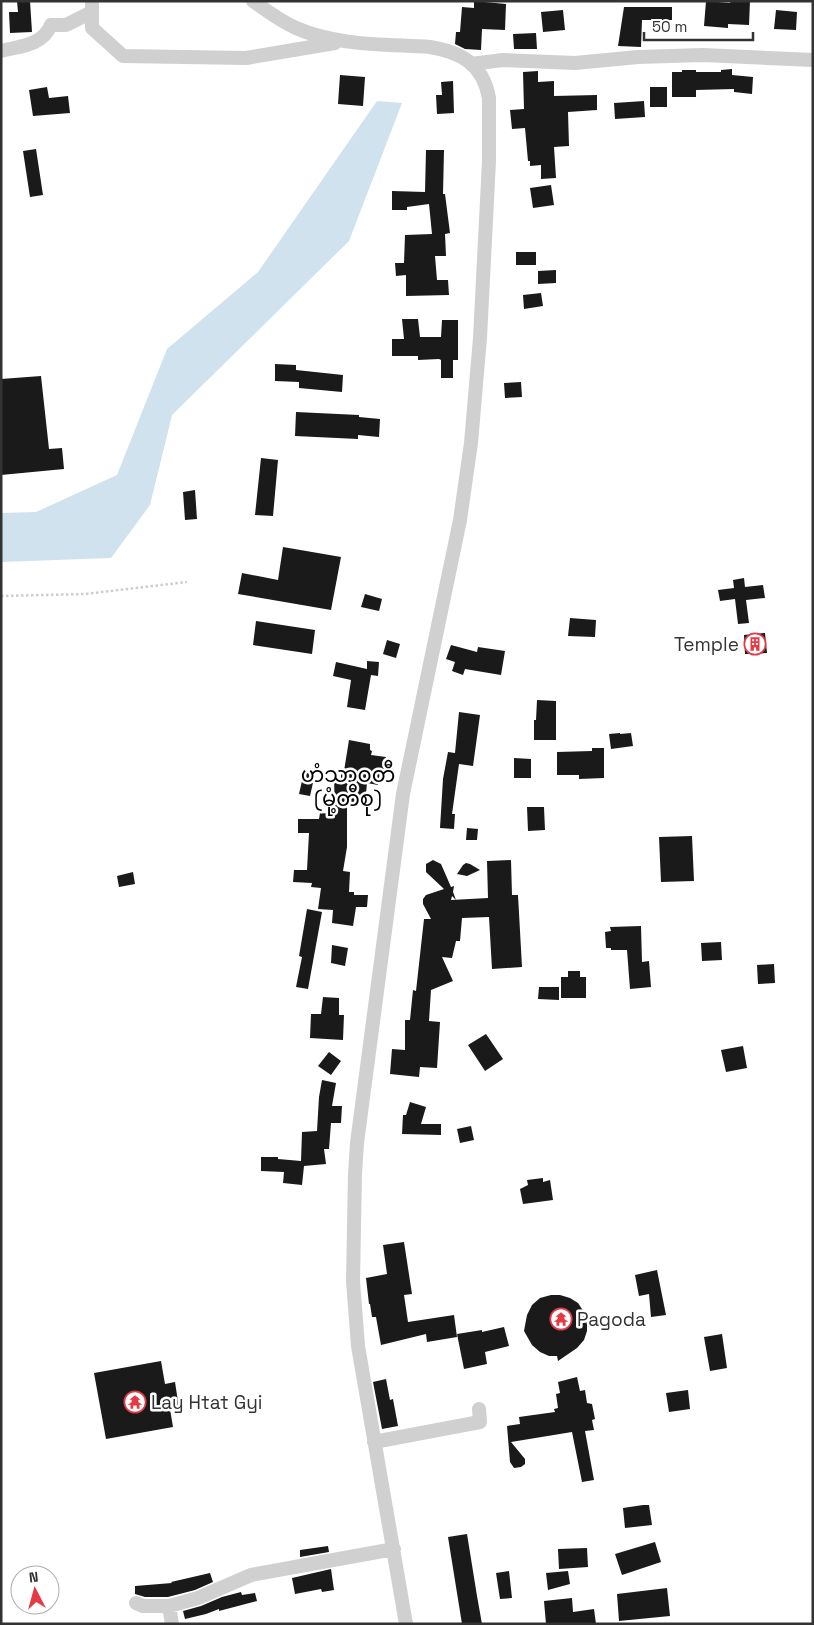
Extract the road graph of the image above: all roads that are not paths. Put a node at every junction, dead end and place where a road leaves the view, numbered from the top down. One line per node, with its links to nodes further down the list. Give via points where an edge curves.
1 (253, 1): 3 (street, via 293,27 325,38)
2 (92, 6): 3 (street, via 92,28 123,56 246,58); 4 (street, via 66,25 51,25 48,33 32,45)
3 (348, 41): 6 (street, via 446,50 457,53)
4 (1, 51)
5 (813, 60): 6 (street, via 703,55 575,63 503,60)
6 (471, 64): 8 (street, via 487,88 489,161 471,443 460,520 403,794 357,1143 353,1281 358,1346)
7 (479, 1409): 8 (street, via 480,1422)
8 (374, 1442): 9 (street)
9 (394, 1550): 11 (street, via 251,1575 198,1598); 13 (street)
10 (136, 1603): 11 (street)
11 (169, 1606): 12 (street)
12 (172, 1624)
13 (406, 1624)

